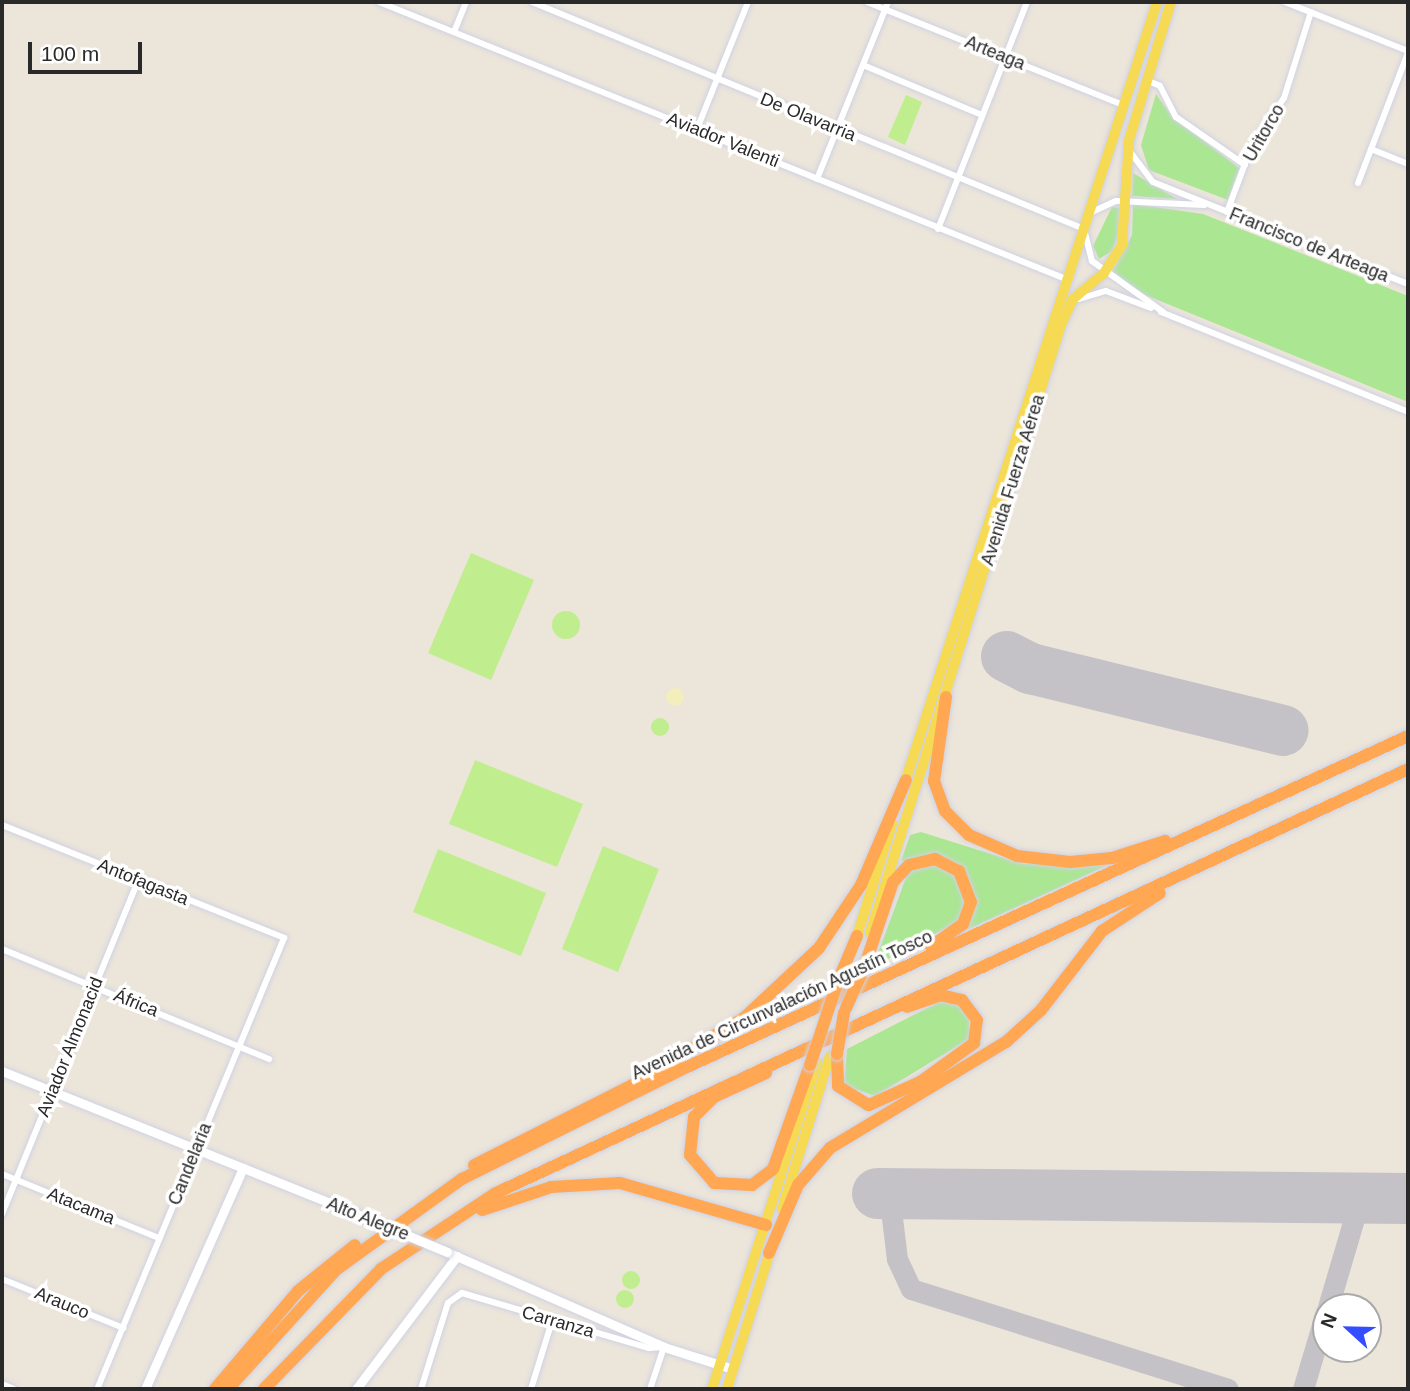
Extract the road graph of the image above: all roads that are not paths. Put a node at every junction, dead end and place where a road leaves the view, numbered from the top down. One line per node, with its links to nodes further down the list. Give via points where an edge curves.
1 (379, 2): 12 (street, Aviador Valenti)
2 (466, 2): 12 (street)
3 (532, 2): 16 (street, De Olavarria)
4 (748, 2): 16 (street)
5 (867, 2): 10 (street, Arteaga)
6 (1027, 2): 14 (street)
7 (1157, 2): 18 (main road, Avenida Fuerza Aérea)
8 (1171, 2): 17 (main road, Avenida Fuerza Aérea)
9 (1286, 2): 11 (street)
10 (887, 5): 14 (street, Arteaga); 15 (street)
11 (1311, 12): 13 (street); 25 (street, Uritorco, via 1284,98)
12 (454, 32): 21 (street, Aviador Valenti)
13 (1408, 52): 23 (street)
14 (1005, 57): 18 (street, Arteaga); 19 (street)
15 (863, 65): 19 (street); 20 (street)
16 (717, 80): 20 (street, De Olavarria); 21 (street)
17 (1146, 80): 22 (main road, Avenida Fuerza Aérea); 25 (street, via 1160,86 1176,117)
18 (1123, 105): 32 (main road, Avenida Fuerza Aérea)
19 (982, 115): 27 (street)
20 (837, 128): 26 (street); 27 (street, De Olavarria)
21 (697, 130): 26 (street, Aviador Valenti)
22 (1129, 141): 29 (main road, Avenida Fuerza Aérea); 30 (street, Francisco de Arteaga, via 1146,178)
23 (1371, 149): 24 (street); 28 (street)
24 (1408, 163)
25 (1245, 165): 31 (street, Uritorco)
26 (817, 179): 33 (street, Aviador Valenti)
27 (958, 179): 33 (street); 34 (street, De Olavarria)
28 (1358, 183)
29 (1129, 201): 30 (street, Francisco de Arteaga); 32 (street, Francisco de Arteaga, via 1106,203); 35 (main road, Avenida Fuerza Aérea, via 1122,245)
30 (1209, 205): 31 (street, Francisco de Arteaga)
31 (1227, 212): 37 (street, Francisco de Arteaga)
32 (1089, 215): 34 (main road, Avenida Fuerza Aérea)
33 (938, 229): 36 (street, Aviador Valenti)
34 (1084, 229): 35 (street, via 1085,251); 36 (main road, Avenida Fuerza Aérea)
35 (1104, 273): 38 (main road, Avenida Fuerza Aérea); 39 (street)
36 (1066, 279): 41 (main road, Avenida Fuerza Aérea)
37 (1408, 284)
38 (1067, 309): 39 (street, via 1099,291); 42 (main road, Avenida Fuerza Aérea)
39 (1163, 312): 40 (street)
40 (1408, 412)
41 (978, 548): 42 (main road); 46 (main road, Avenida Fuerza Aérea)
42 (992, 552): 43 (main road, Avenida Fuerza Aérea)
43 (946, 697): 47 (highway, via 933,754 936,788 955,824 989,847 1030,859 1085,862); 54 (main road, Avenida Fuerza Aérea)
44 (1408, 736): 47 (highway, Avenida de Circunvalación Agustín Tosco)
45 (1408, 769): 49 (highway)
46 (906, 780): 51 (main road, Avenida Fuerza Aérea); 62 (highway, via 861,885 804,965 728,1029)
47 (1222, 822): 68 (highway, Avenida de Circunvalación Agustín Tosco, via 687,1067)
48 (2, 825): 50 (street, Antofagasta)
49 (1280, 828): 56 (highway); 73 (highway, via 1129,910 1091,942 1041,1010 1006,1042 830,1148 798,1185)
50 (138, 880): 52 (street, Antofagasta); 55 (street, Aviador Almonacid)
51 (857, 936): 60 (highway, bridge)
52 (284, 939): 57 (street, Candelaria)
53 (2, 949): 55 (street, África)
54 (861, 970): 58 (highway, bridge); 62 (highway, via 889,891 903,869 935,859 959,871 971,902 963,924 949,936)
55 (94, 986): 57 (street, África); 63 (street, Aviador Almonacid)
56 (832, 1033): 58 (highway, via 948,995 969,1005 978,1028 963,1055 878,1104 862,1104 842,1092); 60 (highway, via 698,1111 688,1146 699,1171 733,1188 768,1175 782,1154); 87 (highway, via 451,1219 343,1303)
57 (239, 1045): 59 (street, África); 64 (street, Candelaria)
58 (833, 1055): 73 (main road)
59 (269, 1059)
60 (814, 1064): 71 (main road)
61 (2, 1070): 63 (main road, Alto Alegre)
62 (618, 1089): 68 (highway, via 496,1149)
63 (51, 1091): 64 (main road, Alto Alegre); 67 (street, Aviador Almonacid)
64 (196, 1150): 65 (main road, Alto Alegre); 72 (street, Candelaria)
65 (243, 1168): 74 (main road, Alto Alegre, bridge); 84 (main road)
66 (2, 1174): 67 (street, Atacama)
67 (16, 1180): 69 (street, Aviador Almonacid); 72 (street, Atacama)
68 (425, 1201): 70 (highway, Avenida de Circunvalación Agustín Tosco)
69 (2, 1214)
70 (403, 1216): 85 (highway, via 332,1260); 86 (highway, Avenida de Circunvalación Agustín Tosco, via 304,1300)
71 (766, 1225): 79 (main road); 88 (highway, via 635,1184 577,1183 526,1193 457,1225 387,1275)
72 (159, 1238): 77 (street, Candelaria)
73 (769, 1253): 80 (main road)
74 (457, 1256): 78 (main road, Alto Alegre); 89 (main road)
75 (2, 1279): 77 (street, Arauco)
76 (552, 1321): 78 (street, Carranza); 90 (street, Carranza, via 453,1295); 91 (street)
77 (122, 1328): 83 (street, Candelaria)
78 (664, 1347): 79 (main road, Alto Alegre); 92 (street)
79 (720, 1365): 80 (main road, Alto Alegre); 93 (main road)
80 (733, 1369): 94 (main road)
81 (2, 1384): 82 (street)
82 (14, 1389)
83 (97, 1389)
84 (145, 1389)
85 (215, 1389)
86 (228, 1389)
87 (264, 1389)
88 (274, 1389)
89 (356, 1389)
90 (421, 1389)
91 (531, 1389)
92 (650, 1389)
93 (712, 1389)
94 (727, 1389)

